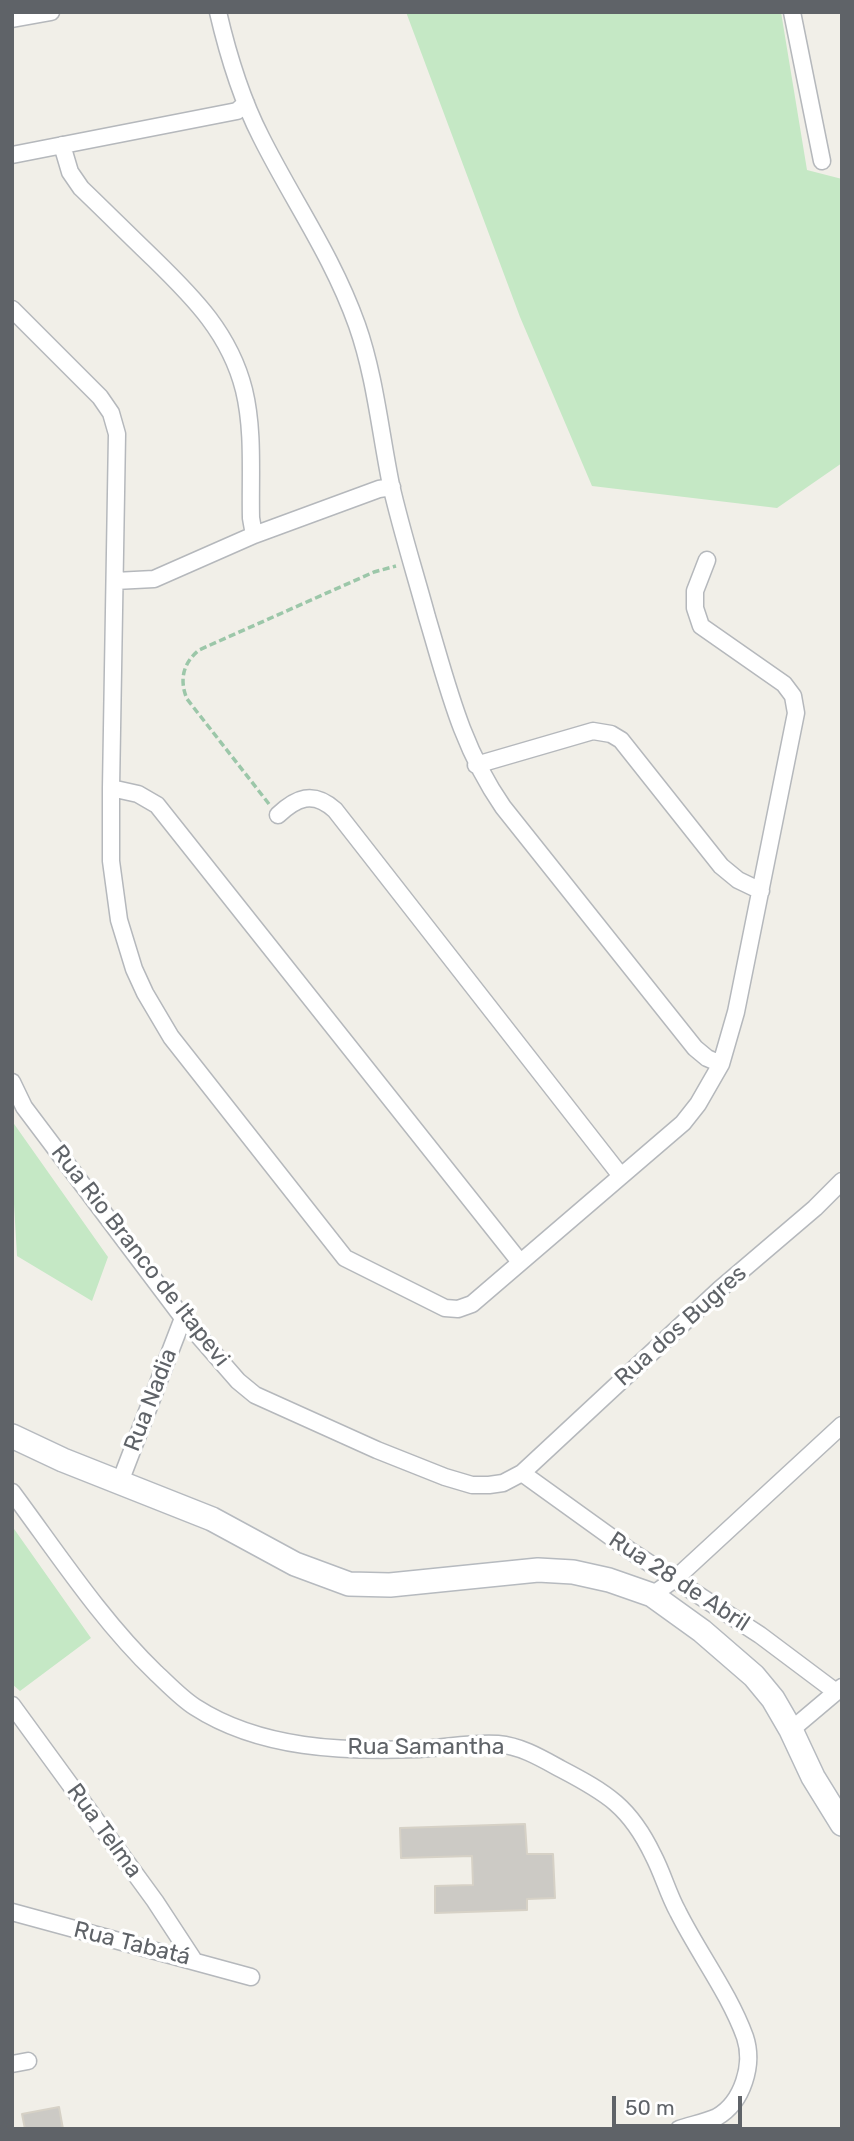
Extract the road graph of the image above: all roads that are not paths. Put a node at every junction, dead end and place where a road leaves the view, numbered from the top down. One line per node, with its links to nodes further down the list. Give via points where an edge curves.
1 (51, 12): 4 (street)
2 (218, 12): 5 (street)
3 (792, 12): 8 (street)
4 (12, 19)
5 (246, 103): 6 (street, via 237,111); 10 (street, via 327,255 357,324)
6 (62, 145): 7 (street); 11 (street, via 66,163 81,188 198,302 230,351 248,413)
7 (12, 155)
8 (822, 161)
9 (12, 309): 13 (street, via 100,397 114,422 118,447)
10 (392, 486): 11 (street); 14 (street, via 457,719)
11 (254, 534): 13 (street, via 154,579)
12 (707, 560): 17 (street, via 695,591 701,626 784,684 796,704)
13 (115, 580): 15 (street)
14 (476, 765): 17 (street, via 593,731 611,733 721,866); 18 (street, via 503,807 695,1048)
15 (111, 788): 22 (street, via 157,804); 22 (street, via 116,900 126,945 145,993 171,1037 345,1258 452,1309 472,1304)
16 (278, 816): 20 (street, via 300,799 317,800 335,810)
17 (761, 891): 18 (street, via 733,1030)
18 (721, 1064): 20 (street, via 683,1123)
19 (12, 1082): 23 (street, Rua Rio Branco de Itapevi, via 24,1107)
20 (621, 1176): 22 (street)
21 (842, 1181): 26 (street, Rua dos Bugres)
22 (520, 1262)
23 (183, 1318): 26 (street, Rua Rio Branco de Itapevi, via 238,1381 276,1406 472,1485 503,1483); 27 (street, Rua Nadia)
24 (842, 1424): 29 (street)
25 (12, 1436): 27 (street)
26 (522, 1473): 29 (street, Rua 28 de Abril)
27 (120, 1482): 30 (street, via 212,1518 295,1564 349,1584 390,1585 538,1570 573,1572)
28 (12, 1492): 38 (street, Rua Samantha, via 131,1649 192,1706 215,1718 268,1738 332,1748 519,1747 619,1804 653,1855 746,2040 746,2074 740,2092 717,2116)
29 (676, 1580): 30 (street); 31 (street, Rua 28 de Abril)
30 (652, 1595): 33 (street, via 754,1676)
31 (839, 1689): 33 (street)
32 (12, 1705): 36 (street, Rua Telma)
33 (791, 1730): 34 (street)
34 (842, 1824)
35 (12, 1912): 36 (street, Rua Tabatá)
36 (193, 1959): 37 (street, Rua Tabatá)
37 (251, 1977)
38 (679, 2129)

